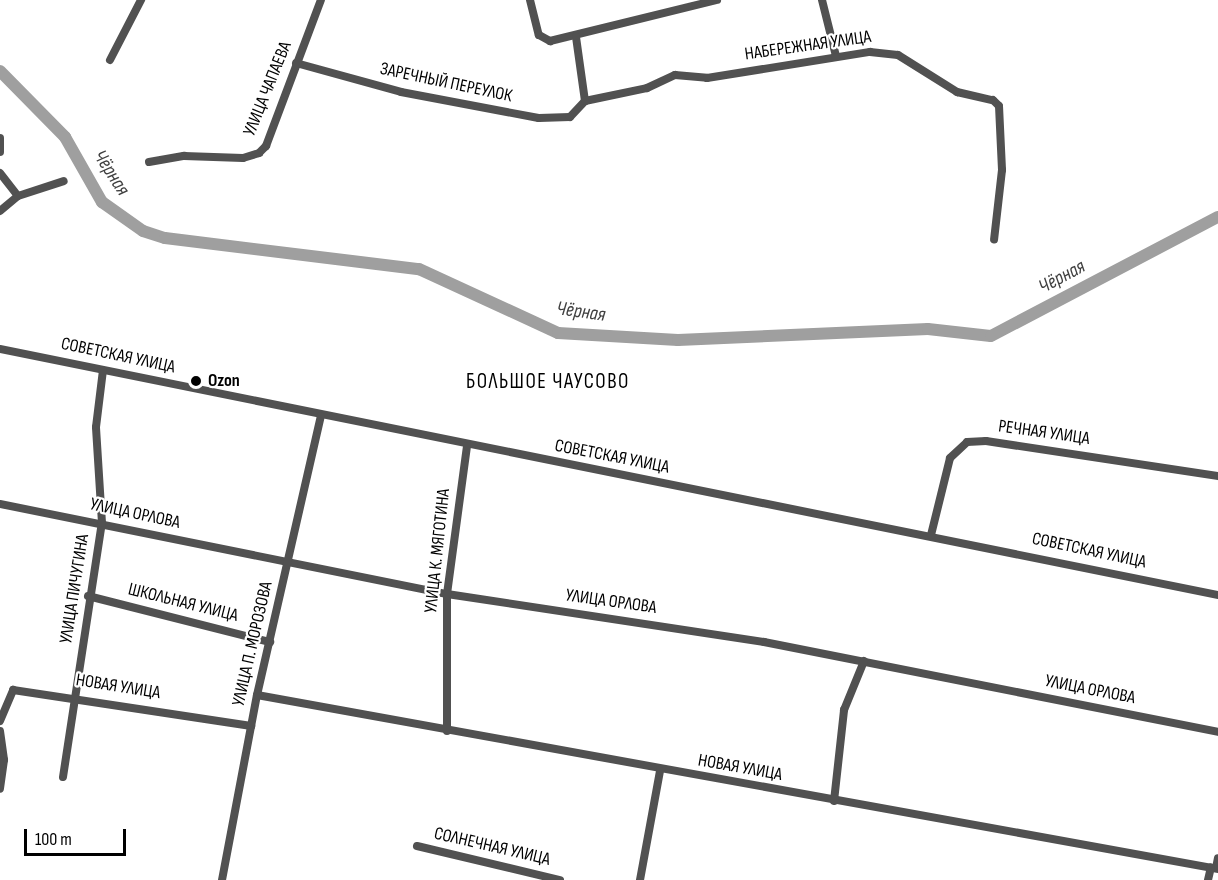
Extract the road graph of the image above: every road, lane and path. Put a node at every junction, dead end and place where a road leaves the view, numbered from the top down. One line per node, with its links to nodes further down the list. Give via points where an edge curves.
1 (141, 0): 8 (street)
2 (321, 0): 9 (street, УЛИЦА ЧАПАЕВА)
3 (530, 0): 6 (street, via 536,29 544,39)
4 (717, 0): 6 (street)
5 (822, 0): 7 (street)
6 (576, 37): 10 (street)
7 (836, 56): 10 (street, НАБЕРЕЖНАЯ УЛИЦА, via 707,78 675,75 647,88); 18 (street, НАБЕРЕЖНАЯ УЛИЦА, via 898,55 957,92 985,98 999,106 1002,170)
8 (110, 60)
9 (296, 63): 10 (street, ЗАРЕЧНЫЙ ПЕРЕУЛОК, via 401,92 539,118 570,117); 13 (street, УЛИЦА ЧАПАЕВА, via 266,146 259,153 243,158 184,156)
10 (585, 101)
11 (0, 138): 12 (street)
12 (0, 152)
13 (149, 162)
14 (0, 173): 16 (street)
15 (64, 181): 16 (street)
16 (18, 196): 17 (street)
17 (0, 211)
18 (994, 240)
19 (0, 349): 20 (street, СОВЕТСКАЯ УЛИЦА)
20 (103, 370): 21 (street, СОВЕТСКАЯ УЛИЦА); 25 (street, УЛИЦА ПИЧУГИНА, via 96,427)
21 (321, 416): 22 (street, СОВЕТСКАЯ УЛИЦА); 27 (street, УЛИЦА П. МОРОЗОВА)
22 (467, 446): 26 (street, СОВЕТСКАЯ УЛИЦА); 28 (street, УЛИЦА К. МЯГОТИНА)
23 (1218, 476): 26 (street, РЕЧНАЯ УЛИЦА, via 986,441 967,442 950,458)
24 (0, 504): 25 (street, УЛИЦА ОРЛОВА)
25 (102, 523): 27 (street, УЛИЦА ОРЛОВА); 30 (street, УЛИЦА ПИЧУГИНА)
26 (931, 534): 29 (street, СОВЕТСКАЯ УЛИЦА)
27 (290, 563): 28 (street, УЛИЦА ОРЛОВА); 31 (street, УЛИЦА П. МОРОЗОВА)
28 (447, 594): 32 (street, УЛИЦА ОРЛОВА); 38 (street, УЛИЦА К. МЯГОТИНА)
29 (1218, 595)
30 (88, 596): 31 (street, ШКОЛЬНАЯ УЛИЦА); 34 (street, УЛИЦА ПИЧУГИНА)
31 (270, 642): 33 (street, УЛИЦА П. МОРОЗОВА)
32 (864, 661): 39 (street, УЛИЦА ОРЛОВА); 43 (street, via 844,710)
33 (257, 695): 36 (street, УЛИЦА П. МОРОЗОВА); 38 (street, НОВАЯ УЛИЦА)
34 (76, 696): 35 (street, НОВАЯ УЛИЦА, via 13,690); 36 (street, НОВАЯ УЛИЦА); 41 (street, УЛИЦА ПИЧУГИНА)
35 (0, 721)
36 (251, 726): 47 (street, УЛИЦА П. МОРОЗОВА)
37 (0, 731): 42 (street, via 4,760)
38 (447, 731): 40 (street, НОВАЯ УЛИЦА)
39 (1218, 732)
40 (660, 771): 43 (street, НОВАЯ УЛИЦА); 49 (street)
41 (63, 777)
42 (0, 789)
43 (834, 801): 46 (street, НОВАЯ УЛИЦА)
44 (417, 846): 48 (street, СОЛНЕЧНАЯ УЛИЦА)
45 (1218, 858): 46 (street)
46 (1215, 868): 50 (street)
47 (222, 880)
48 (560, 880)
49 (640, 880)
50 (1208, 880)

